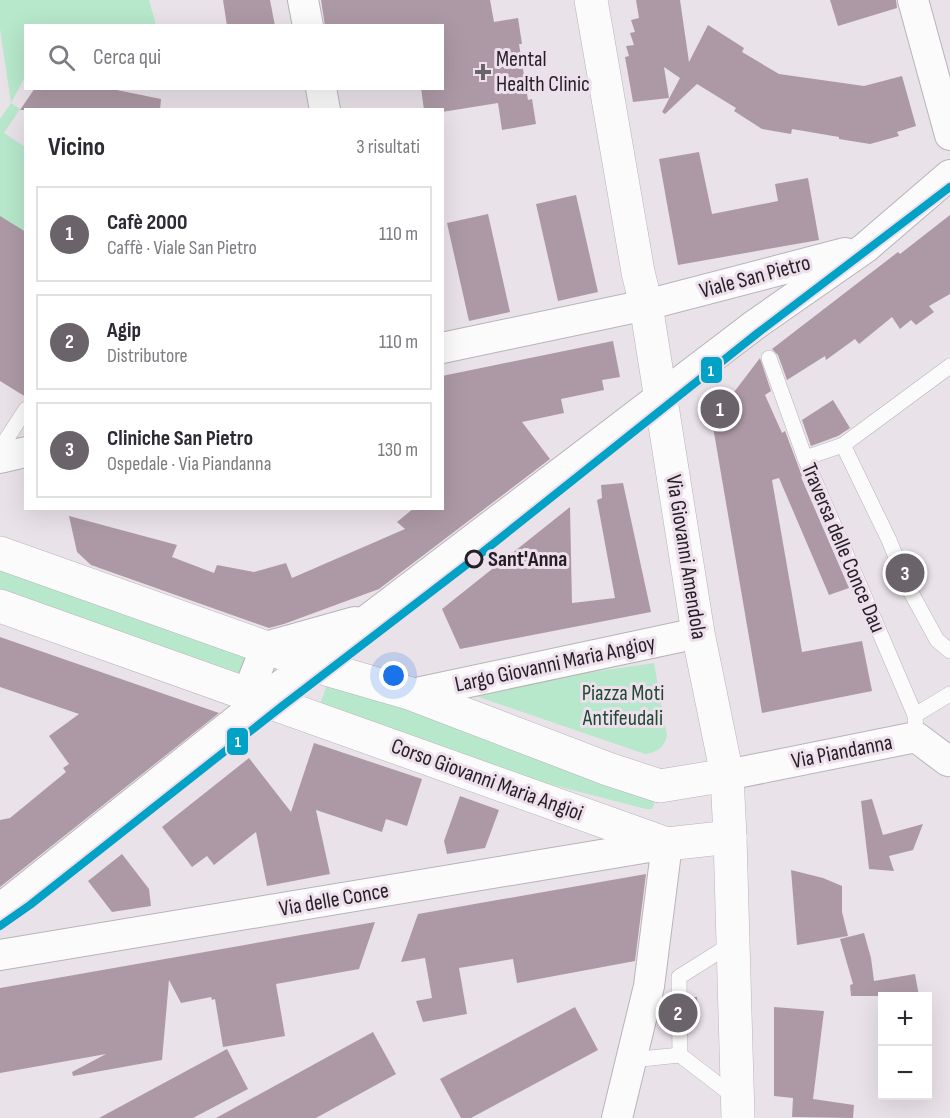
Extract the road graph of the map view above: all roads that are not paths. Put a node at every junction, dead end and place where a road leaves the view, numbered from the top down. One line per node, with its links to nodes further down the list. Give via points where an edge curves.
1 (303, 0): 4 (street)
2 (591, 0): 10 (street, Via Giovanni Amendola)
3 (913, 0): 7 (street)
4 (308, 24)
5 (321, 90): 6 (street)
6 (325, 108)
7 (950, 135)
8 (950, 175): 9 (street, Viale San Pietro)
9 (865, 248): 10 (street, Viale San Pietro); 14 (street, Viale San Pietro)
10 (646, 305): 11 (street, Viale San Pietro); 14 (street, Via Giovanni Amendola)
11 (444, 348)
12 (769, 358): 20 (lane, Traversa delle Conce Dau)
13 (950, 366): 16 (lane)
14 (660, 397): 23 (street, Viale San Pietro); 24 (street, Via Giovanni Amendola)
15 (24, 412): 17 (lane)
16 (843, 445): 20 (lane); 26 (lane, via 908,587 937,640)
17 (0, 448)
18 (24, 452): 19 (street)
19 (0, 458)
20 (805, 458): 31 (lane, Traversa delle Conce Dau)
21 (0, 553): 25 (street)
22 (0, 606): 30 (street, Corso Giovanni Maria Angioi)
23 (372, 617): 25 (street); 27 (street, Viale San Pietro)
24 (698, 633): 29 (street, Largo Giovanni Maria Angioy); 33 (street, Via Giovanni Amendola)
25 (266, 647): 27 (street); 30 (street)
26 (950, 651)
27 (311, 664): 29 (street); 30 (street, Viale San Pietro)
28 (950, 693): 31 (lane)
29 (412, 694): 33 (street, via 660,786)
30 (254, 697): 35 (street, Corso Giovanni Maria Angioi); 36 (street, Viale San Pietro)
31 (915, 726): 32 (street, Via Piandanna); 33 (street, Via Piandanna)
32 (949, 761)
33 (727, 775): 34 (street, Via Giovanni Amendola)
34 (730, 837): 35 (street, Corso Giovanni Maria Angioi); 37 (street, Via Giovanni Amendola)
35 (667, 844): 38 (street); 39 (street, Via delle Conce)
36 (0, 909)
37 (734, 943): 40 (lane); 43 (street, Via Giovanni Amendola)
38 (654, 951): 40 (lane); 42 (street)
39 (0, 955)
40 (678, 977): 41 (lane)
41 (680, 1055): 42 (lane); 43 (lane)
42 (631, 1060): 44 (street)
43 (738, 1109)
44 (617, 1118)

